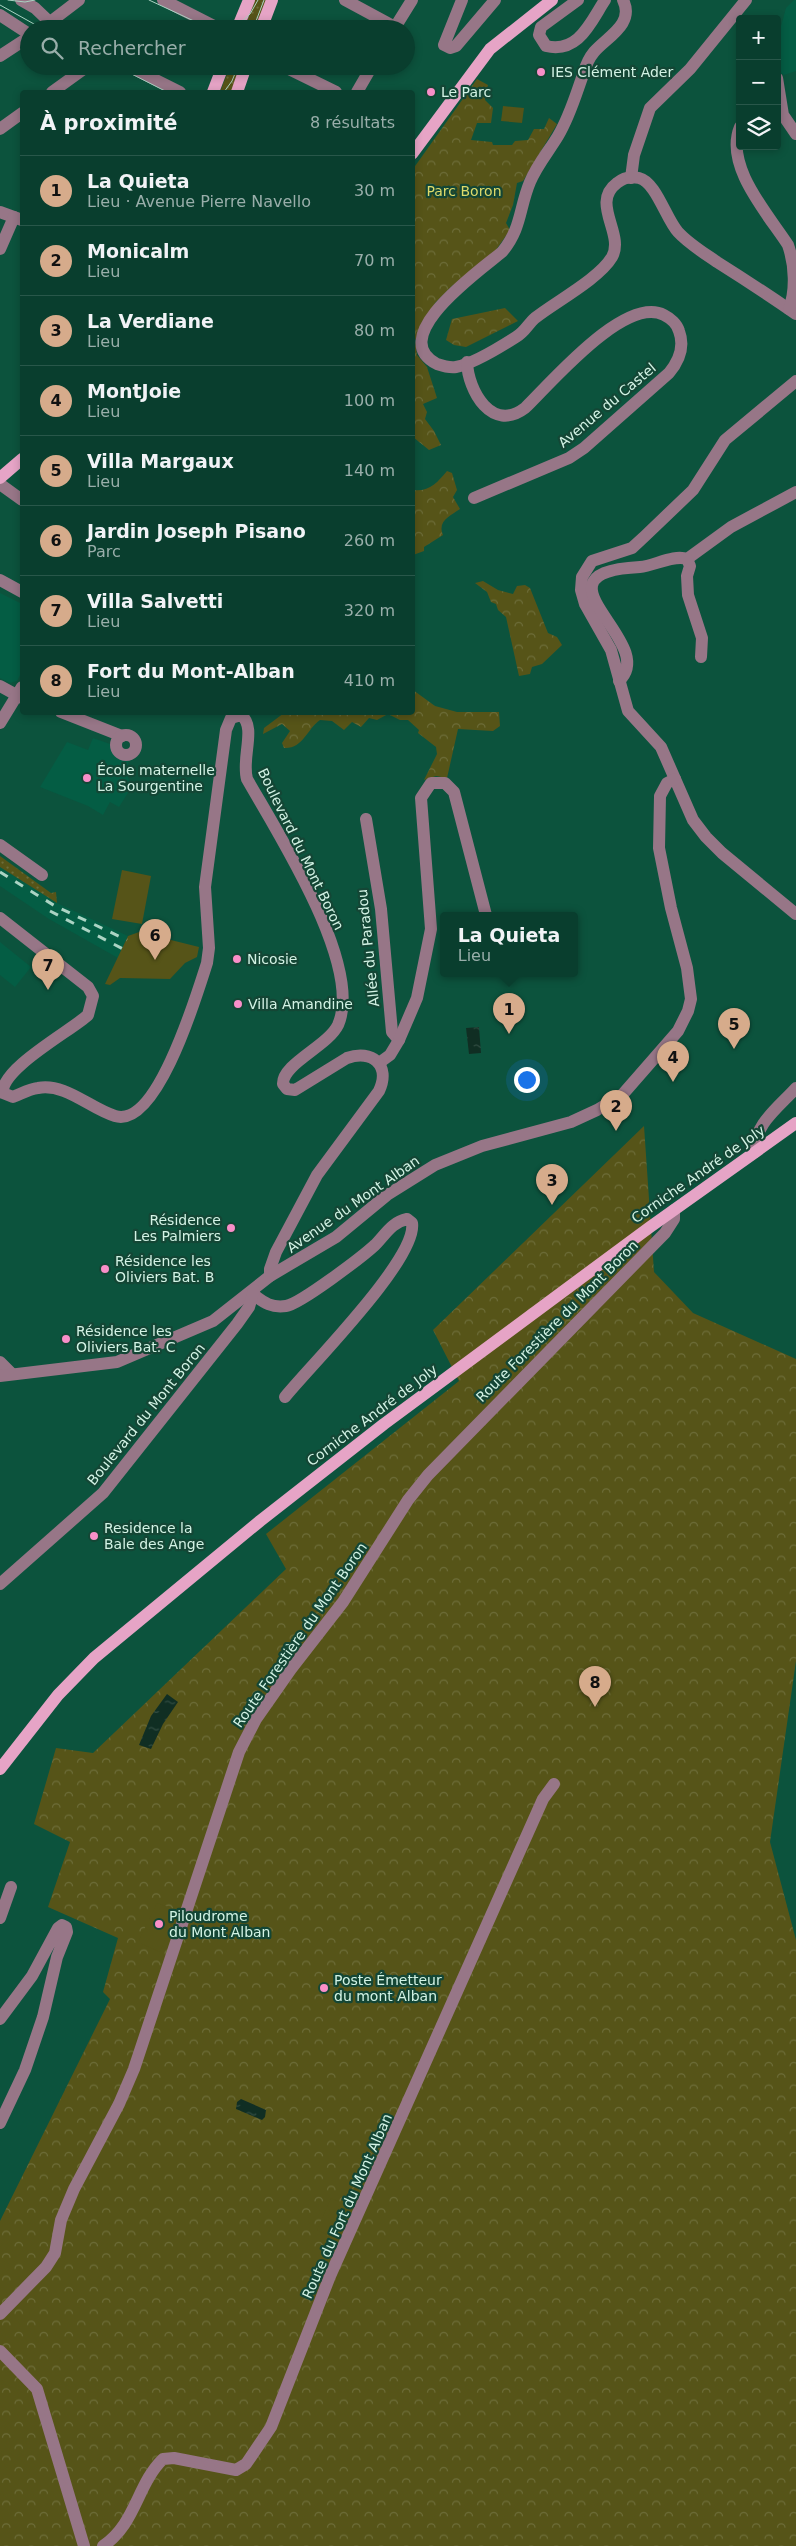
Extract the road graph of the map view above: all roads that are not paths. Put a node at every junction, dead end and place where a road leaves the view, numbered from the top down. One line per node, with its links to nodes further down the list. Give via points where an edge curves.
1 (21, 0): 16 (street, via 35,8)
2 (79, 0): 17 (street)
3 (163, 0): 18 (street)
4 (249, 0): 19 (main road)
5 (272, 0): 20 (main road)
6 (345, 0): 21 (street)
7 (412, 0): 22 (street)
8 (462, 0): 9 (street, via 444,44 450,48 456,46)
9 (494, 0)
10 (552, 0): 42 (main road, via 490,49)
11 (578, 0): 12 (street, via 541,27 540,35 546,46 565,45 582,36)
12 (605, 0)
13 (624, 0): 49 (street, via 626,14 621,27 588,62 567,119 531,180 510,242 441,303 425,332 423,352 429,359 445,367)
14 (746, 0): 44 (street, via 690,69 650,108 634,155)
15 (0, 16): 23 (street)
16 (44, 20)
17 (57, 20)
18 (202, 20)
19 (239, 20)
20 (264, 20)
21 (380, 20)
22 (399, 20)
23 (20, 29)
24 (20, 42): 25 (street)
25 (0, 56)
26 (76, 75): 32 (street)
27 (146, 75): 33 (street)
28 (220, 75): 34 (main road)
29 (243, 75): 35 (main road)
30 (301, 75): 36 (street)
31 (367, 75): 37 (street)
32 (55, 90)
33 (176, 90)
34 (214, 90)
35 (238, 90)
36 (332, 90)
37 (358, 90)
38 (781, 103): 41 (street, via 783,115)
39 (20, 114): 40 (street)
40 (0, 129)
41 (796, 134)
42 (415, 150)
43 (737, 150): 48 (street, via 743,174 792,256)
44 (632, 178): 48 (street, via 641,179 649,185 679,233); 49 (street, via 617,183 607,197 606,208 615,244 612,257 606,264 534,319 524,331)
45 (0, 212): 46 (street)
46 (18, 219): 47 (street)
47 (0, 249)
48 (792, 312)
49 (467, 362): 55 (street, Avenue du Castel, via 472,388 483,404 505,416 520,411 602,335 632,315 651,311 668,317 679,330 681,341 678,362 669,373 584,448 548,469)
50 (796, 381): 62 (street, via 725,440 693,490 632,548 592,561 586,568 581,590 585,604 602,631)
51 (20, 461): 52 (main road)
52 (0, 478)
53 (0, 484): 56 (street)
54 (796, 492): 57 (street, via 738,523)
55 (474, 498)
56 (20, 499)
57 (687, 559): 60 (street, via 680,557 653,566 614,568 597,576 592,596 624,645); 61 (street, via 690,566 688,596 702,638)
58 (0, 580): 59 (street)
59 (20, 591)
60 (627, 655): 62 (street); 63 (street, via 629,667)
61 (701, 657)
62 (614, 661): 63 (street)
63 (619, 681): 72 (street, via 628,711 657,740)
64 (0, 686): 65 (street)
65 (20, 694)
66 (20, 695): 70 (street)
67 (69, 715): 71 (street)
68 (239, 715): 78 (street, Boulevard du Mont Boron, via 231,718 226,730 213,821 205,887 207,963 172,1061 143,1106 132,1116 112,1116 52,1088 37,1088 13,1097 3,1092 7,1079 32,1055 88,1015 93,996 88,987)
69 (243, 715): 80 (street, Boulevard du Mont Boron, via 250,731 244,763 247,779 322,920 342,984 338,1026 325,1042 285,1072 283,1084 287,1089 295,1090 356,1055 370,1057)
70 (0, 723)
71 (122, 736)
72 (674, 779): 77 (street, via 693,820 706,837); 87 (street, Avenue du Mont Alban, via 667,783 660,796 659,848 691,988 683,1022 660,1052 623,1094 597,1110 570,1122 482,1146 436,1165 387,1195 336,1237)
73 (366, 819): 79 (street, Allée du Paradou, via 381,909 392,1032)
74 (0, 845): 75 (street)
75 (42, 875)
76 (485, 912): 79 (street, via 454,792 445,783 431,783 421,798 431,929 417,998)
77 (796, 914)
78 (0, 918)
79 (399, 1040): 80 (street, via 390,1055)
80 (379, 1063): 87 (street, via 384,1076 379,1091 317,1174 276,1252)
81 (796, 1088): 82 (street)
82 (770, 1118): 84 (street, via 770,1125); 85 (street, via 757,1131)
83 (796, 1123): 84 (main road, Corniche André de Joly)
84 (778, 1136): 85 (main road, Corniche André de Joly)
85 (755, 1152): 86 (main road, Corniche André de Joly)
86 (674, 1210): 93 (main road, Corniche André de Joly, via 351,1448 132,1625 63,1689); 99 (street, Route Forestière du Mont Boron, via 674,1219 665,1233 428,1475 408,1500 343,1602 256,1719 230,1774 134,2069 74,2188 61,2220 56,2253)
87 (270, 1276): 88 (street, Avenue du Mont Alban)
88 (254, 1293): 90 (street, Avenue du Mont Alban, via 213,1321 117,1362); 91 (street, via 264,1304 288,1306 374,1246 398,1220 406,1219 412,1223 414,1231 390,1276); 92 (street, Boulevard du Mont Boron, via 237,1324 103,1493)
89 (0, 1362): 90 (street)
90 (6, 1375)
91 (285, 1397)
92 (0, 1584)
93 (0, 1769)
94 (554, 1784): 102 (street, Route du Fort du Mont Alban, via 543,1799 330,2276 271,2427 246,2464 236,2470 174,2458 163,2459 155,2466 132,2513 112,2540)
95 (11, 1887): 96 (street)
96 (0, 1918)
97 (0, 2019): 98 (street, via 32,1976 58,1928 66,1927 37,2035)
98 (0, 2123)
99 (0, 2314)
100 (0, 2351): 101 (street, via 37,2389)
101 (84, 2546)
102 (103, 2546)

